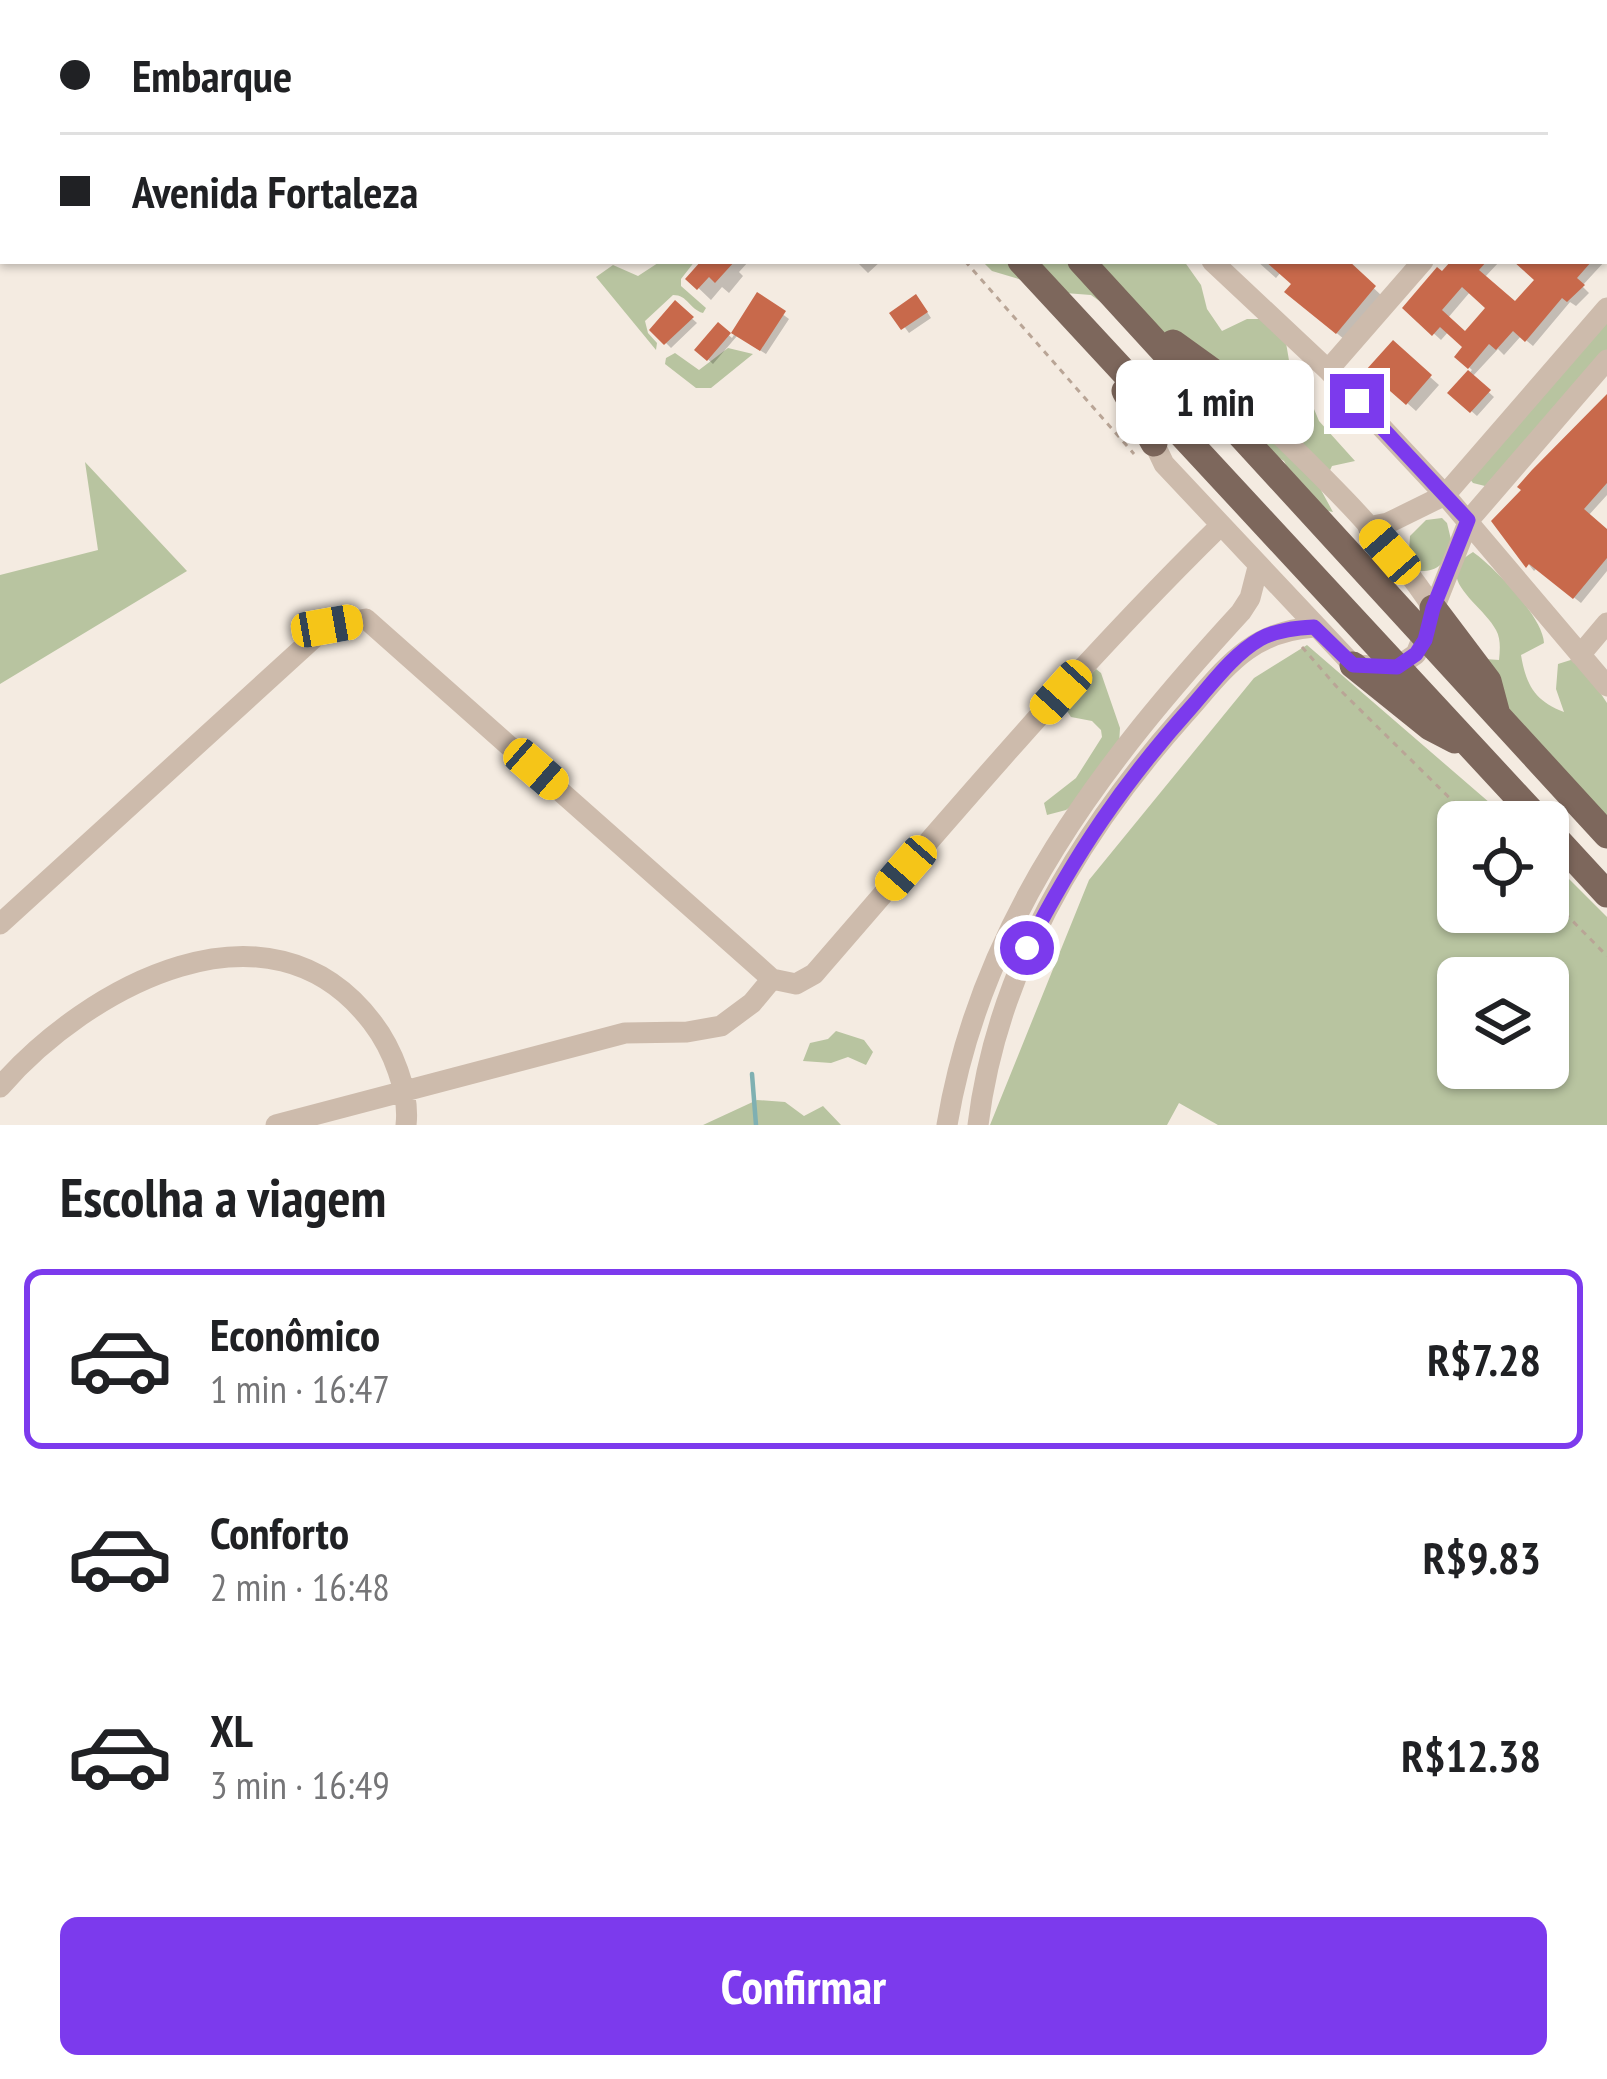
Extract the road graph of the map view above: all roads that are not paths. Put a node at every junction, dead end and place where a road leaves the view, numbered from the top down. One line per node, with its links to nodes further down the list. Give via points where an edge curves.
1 (1025, 264): 7 (main road)
2 (1084, 264): 6 (main road)
3 (1215, 264): 9 (street)
4 (1420, 264): 9 (street)
5 (1607, 308): 14 (street)
6 (1127, 310): 10 (main road); 11 (main road)
7 (1098, 346): 12 (main road); 13 (main road)
8 (1607, 361): 15 (street)
9 (1328, 370): 14 (street)
10 (1223, 379): 11 (street); 17 (street)
11 (1194, 384): 12 (street); 22 (main road)
12 (1162, 414): 13 (street); 25 (main road)
13 (1154, 442): 16 (street)
14 (1445, 495): 15 (street); 17 (street)
15 (1468, 520): 19 (street); 23 (street)
16 (1220, 526): 18 (street); 34 (street, via 814,974 796,984)
17 (1369, 527): 19 (street)
18 (1258, 567): 21 (street); 39 (street, via 1241,612 1145,721 1030,884 997,952)
19 (1433, 608): 22 (street); 27 (main road, via 1488,681)
20 (1607, 623): 23 (street)
21 (1314, 627): 24 (street); 40 (street, via 1262,638 1234,659 1099,820 1027,948 997,1028)
22 (1425, 640): 25 (street); 27 (main road)
23 (1580, 655): 26 (street)
24 (1353, 665): 25 (street); 28 (main road, via 1430,728)
25 (1397, 667): 28 (main road)
26 (1607, 686)
27 (1499, 721): 30 (main road)
28 (1475, 750): 29 (main road)
29 (1522, 801)
30 (1607, 835)
31 (1569, 853): 32 (main road)
32 (1607, 894)
33 (0, 924): 34 (street, via 327,626 366,620)
34 (772, 979): 36 (street, via 721,1025 625,1034)
35 (0, 1087): 36 (street, via 112,993 176,967 240,957 290,964 338,988 377,1030)
36 (402, 1091): 37 (street); 38 (street)
37 (276, 1125)
38 (406, 1125)
39 (947, 1125)
40 (978, 1125)

